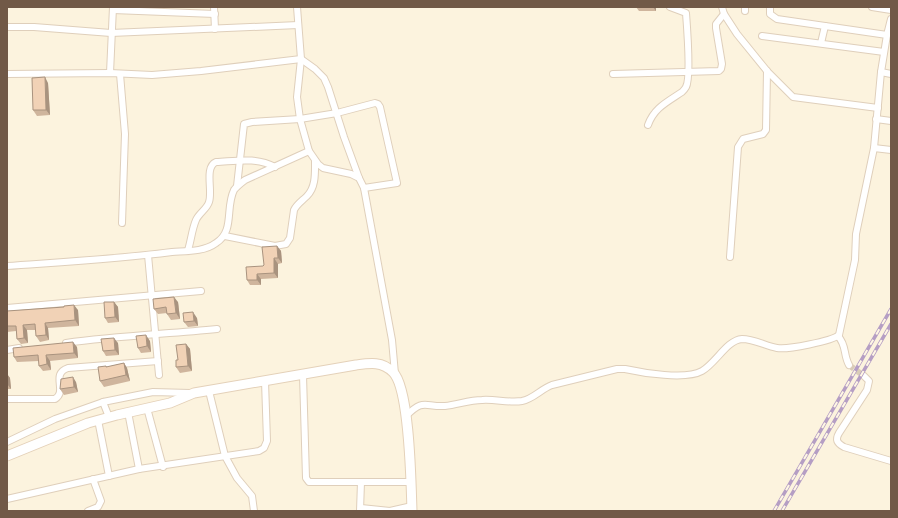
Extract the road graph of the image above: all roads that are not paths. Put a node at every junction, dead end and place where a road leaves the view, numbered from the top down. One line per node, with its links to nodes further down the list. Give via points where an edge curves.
1 (297, 7): 12 (street)
2 (670, 7): 8 (street)
3 (722, 7): 10 (street)
4 (770, 7): 13 (street, via 770,14 777,19)
5 (872, 7): 9 (street)
6 (113, 9): 7 (street); 16 (street)
7 (215, 10): 15 (street)
8 (686, 10): 24 (street)
9 (891, 10)
10 (724, 14): 22 (street); 24 (street, via 718,20 716,28 721,69 715,72)
11 (891, 18): 17 (street)
12 (298, 25): 15 (street); 21 (street)
13 (825, 26): 17 (street); 19 (street)
14 (7, 27): 16 (street)
15 (215, 29): 16 (street)
16 (111, 32): 23 (street)
17 (886, 35): 20 (street)
18 (762, 36): 19 (street)
19 (821, 43): 20 (street)
20 (884, 52): 25 (street)
21 (301, 60): 27 (street, via 152,75); 31 (street, via 324,78); 32 (street, via 297,97)
22 (767, 71): 30 (street, via 797,99); 49 (street, via 766,130 763,134 743,139 738,147)
23 (110, 72): 26 (street); 27 (street)
24 (688, 72): 28 (street); 35 (street, via 686,88 656,111)
25 (881, 72): 29 (street); 30 (street)
26 (7, 74)
27 (120, 74): 45 (street, via 125,134)
28 (613, 74)
29 (891, 74)
30 (878, 108): 33 (street)
31 (337, 113): 32 (street); 42 (street); 44 (street, via 371,103 380,107 397,183)
32 (300, 119): 38 (street); 39 (street, via 244,124)
33 (876, 119): 34 (street); 36 (street)
34 (891, 121)
35 (648, 125)
36 (874, 148): 37 (street); 56 (street, via 856,234 855,260)
37 (891, 150)
38 (309, 152): 40 (street); 41 (street)
39 (239, 161): 41 (street, via 258,160); 43 (street); 47 (street, via 216,162 210,167 209,203 196,220)
40 (315, 161): 42 (street, via 324,168); 46 (street, via 314,182 307,196 294,210 290,238 286,244 275,246)
41 (275, 167): 43 (street)
42 (359, 178): 44 (street)
43 (237, 186): 46 (street, via 232,196)
44 (364, 188): 62 (street, via 392,340)
45 (122, 224)
46 (225, 236): 47 (street, via 216,244)
47 (188, 250): 48 (street)
48 (148, 255): 50 (street); 52 (street)
49 (730, 257)
50 (7, 266)
51 (201, 291): 52 (street)
52 (151, 295): 53 (street); 55 (street)
53 (7, 308)
54 (217, 329): 55 (street)
55 (155, 335): 57 (street); 60 (street)
56 (838, 336): 61 (street, via 845,346); 73 (street, via 784,349 741,339 729,345 711,364 698,373 672,375 617,369 546,387 523,401 483,399 445,406 425,404 417,406)
57 (61, 343)
58 (22, 348): 59 (street)
59 (7, 350)
60 (158, 361): 63 (street); 69 (street, via 68,368 60,374 60,392 55,399)
61 (849, 365)
62 (395, 374): 64 (street, via 386,366 371,363); 73 (street)
63 (160, 375)
64 (303, 375): 66 (street); 84 (street, via 307,480 311,483)
65 (864, 376): 79 (street, via 869,382 867,390 836,438 844,447)
66 (265, 381): 67 (street); 78 (street, via 266,446 259,451)
67 (209, 391): 68 (street); 78 (street)
68 (194, 393): 70 (street, via 153,392); 71 (street, via 170,403)
69 (7, 399)
70 (103, 402): 74 (street); 76 (street, via 55,419)
71 (147, 408): 72 (street); 80 (street)
72 (128, 412): 74 (street); 81 (street)
73 (406, 416): 85 (street)
74 (109, 417): 75 (street)
75 (98, 420): 77 (street); 82 (street)
76 (7, 442)
77 (7, 456)
78 (225, 456): 80 (street); 90 (street, via 237,478 252,496)
79 (891, 461)
80 (163, 467): 81 (street)
81 (139, 470): 82 (street)
82 (109, 476): 83 (street)
83 (93, 479): 86 (street); 89 (street, via 101,501 98,507)
84 (361, 482): 85 (street); 88 (street)
85 (411, 482): 87 (street)
86 (7, 499)
87 (412, 508): 88 (street, via 390,511)
88 (361, 509)
89 (88, 511)
90 (254, 511)

